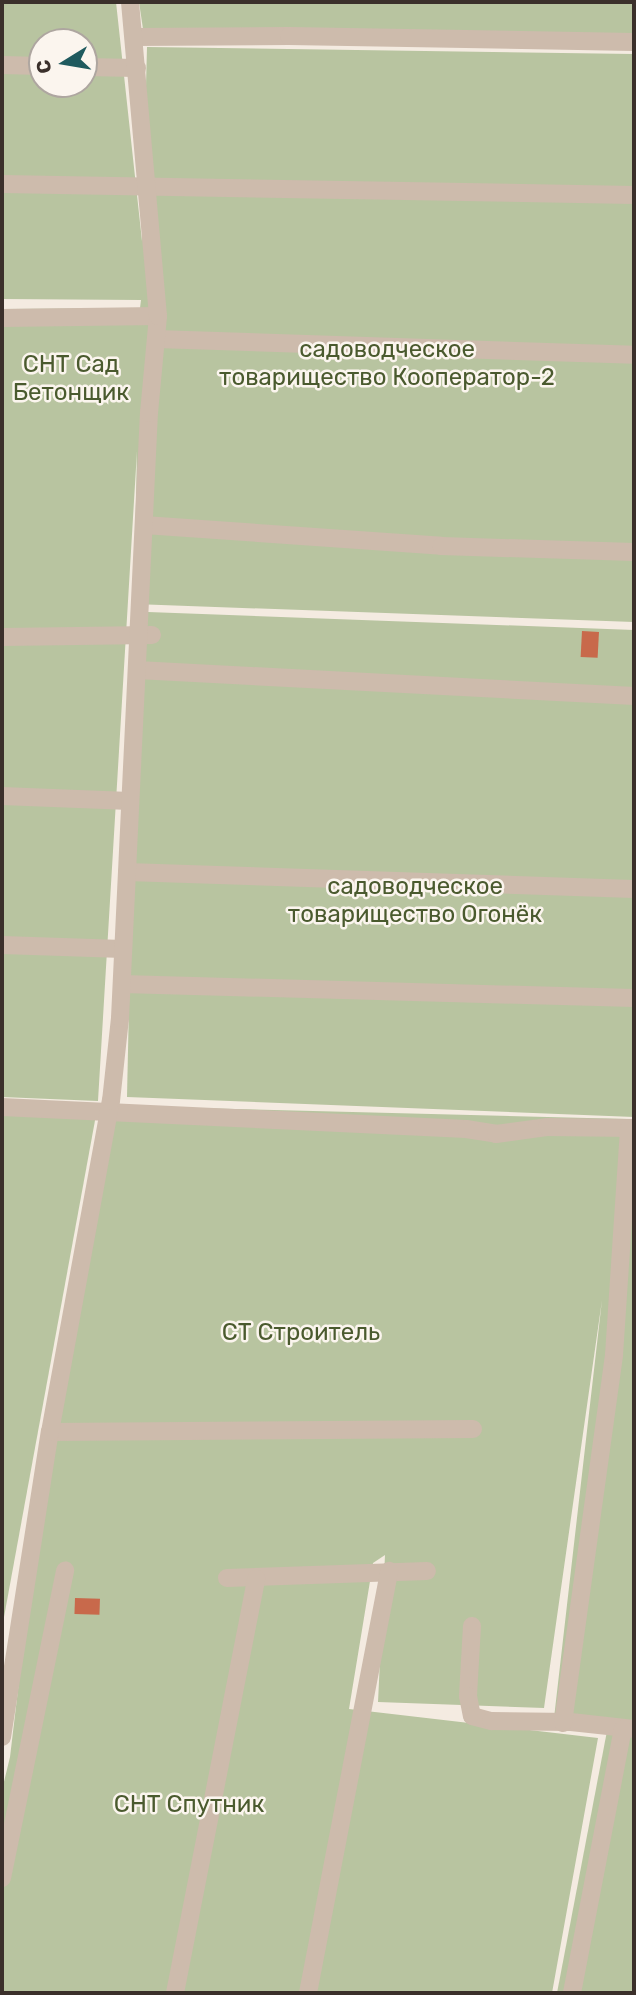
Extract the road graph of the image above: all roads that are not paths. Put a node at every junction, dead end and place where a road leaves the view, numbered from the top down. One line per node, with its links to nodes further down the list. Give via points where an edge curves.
1 (130, 2): 2 (street)
2 (134, 37): 3 (street); 7 (street)
3 (634, 42)
4 (2, 65): 5 (street)
5 (28, 66)
6 (98, 67): 7 (street)
7 (137, 68): 9 (street)
8 (2, 184): 9 (street)
9 (147, 186): 10 (street); 11 (street)
10 (634, 195)
11 (158, 316): 12 (street); 13 (street)
12 (2, 318)
13 (156, 339): 14 (street); 15 (street)
14 (634, 355)
15 (144, 525): 16 (street, via 441,546); 17 (street)
16 (634, 552)
17 (145, 635): 18 (street); 19 (street)
18 (2, 637)
19 (137, 670): 20 (street); 22 (street)
20 (634, 696)
21 (2, 796): 22 (street)
22 (130, 801): 23 (street)
23 (127, 872): 24 (street); 26 (street)
24 (634, 889)
25 (2, 945): 26 (street)
26 (123, 949): 27 (street)
27 (121, 984): 28 (street); 30 (street)
28 (634, 998)
29 (2, 1107): 30 (street)
30 (109, 1111): 31 (street, via 496,1134 547,1127); 33 (street)
31 (632, 1128): 40 (street, via 614,1355)
32 (474, 1429): 33 (street)
33 (50, 1432): 42 (street)
34 (65, 1570): 43 (street)
35 (389, 1571): 36 (street); 38 (street); 45 (street)
36 (427, 1571)
37 (226, 1578): 38 (street)
38 (256, 1578): 44 (street)
39 (472, 1626): 40 (street, via 468,1696 472,1716 491,1721)
40 (563, 1723): 41 (street)
41 (629, 1729): 46 (street)
42 (2, 1737)
43 (2, 1878)
44 (175, 1993)
45 (308, 1993)
46 (572, 1993)

